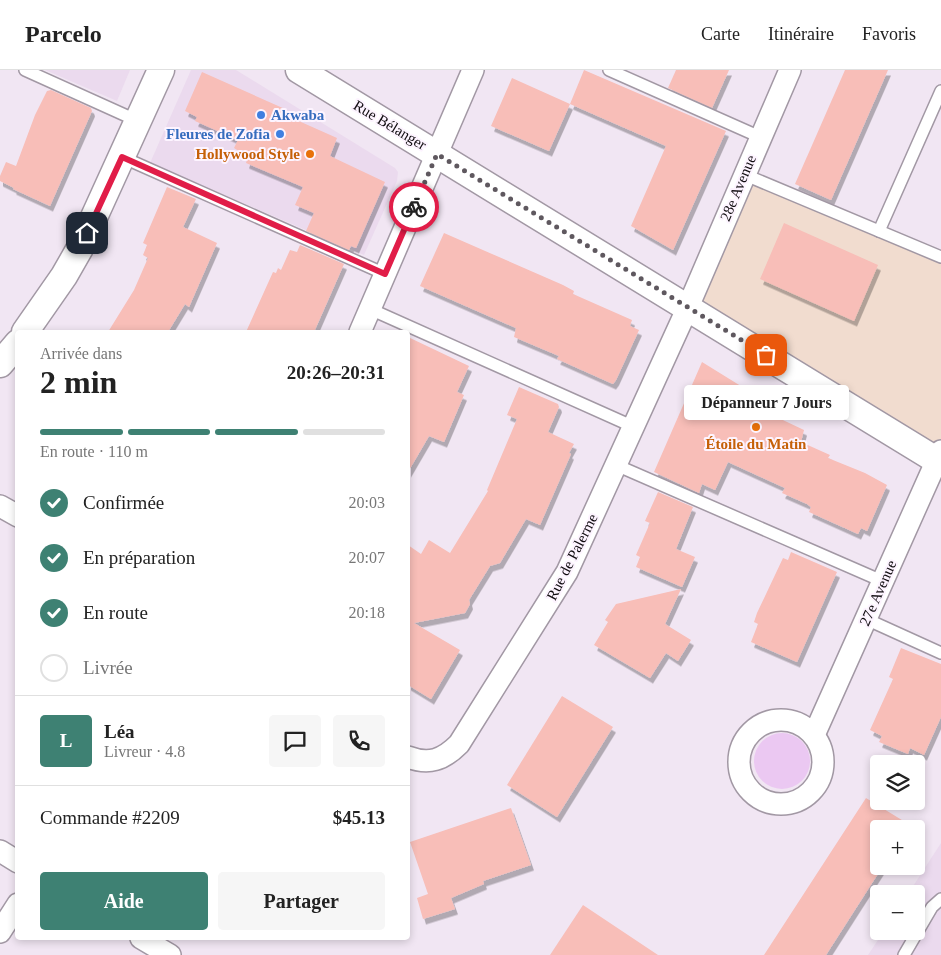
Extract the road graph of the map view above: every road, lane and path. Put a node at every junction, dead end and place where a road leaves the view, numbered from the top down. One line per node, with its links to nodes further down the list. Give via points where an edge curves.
1 (25, 70): 9 (lane)
2 (161, 70): 9 (street)
3 (299, 70): 11 (street, Rue Bélanger)
4 (473, 70): 11 (street)
5 (609, 70): 7 (lane)
6 (790, 70): 10 (street, 28e Avenue)
7 (632, 75): 10 (lane)
8 (941, 90): 14 (lane)
9 (138, 120): 12 (street)
10 (760, 137): 13 (street, 28e Avenue)
11 (437, 154): 16 (street); 17 (street, Rue Bélanger)
12 (122, 157): 16 (lane); 19 (street, via 80,248)
13 (743, 174): 14 (lane); 17 (street, 28e Avenue)
14 (879, 230): 15 (lane)
15 (941, 257)
16 (385, 274): 18 (street)
17 (688, 306): 23 (street, Rue de Palerme); 24 (street, Rue Bélanger)
18 (370, 309): 20 (street); 23 (lane)
19 (27, 330)
20 (361, 330)
21 (15, 346): 22 (street)
22 (0, 364)
23 (634, 427): 25 (street, Rue de Palerme)
24 (940, 458): 28 (street, 27e Avenue)
25 (616, 465): 28 (lane); 32 (street, Rue de Palerme, via 567,572 466,735 442,758 425,762)
26 (0, 506): 27 (street)
27 (15, 514)
28 (882, 582): 29 (street, 27e Avenue)
29 (866, 619): 30 (lane); 31 (street, 27e Avenue)
30 (941, 653)
31 (814, 735): 31 (street, via 790,720 775,719 761,724 750,732 742,745 738,765 745,785 766,802 780,805 794,803 806,796 816,787 823,768 821,747)
32 (410, 758)
33 (0, 851): 34 (street)
34 (15, 860)
35 (941, 899): 40 (lane, via 932,908)
36 (15, 909): 37 (street)
37 (0, 932)
38 (144, 940): 39 (street)
39 (170, 955)
40 (904, 955)

